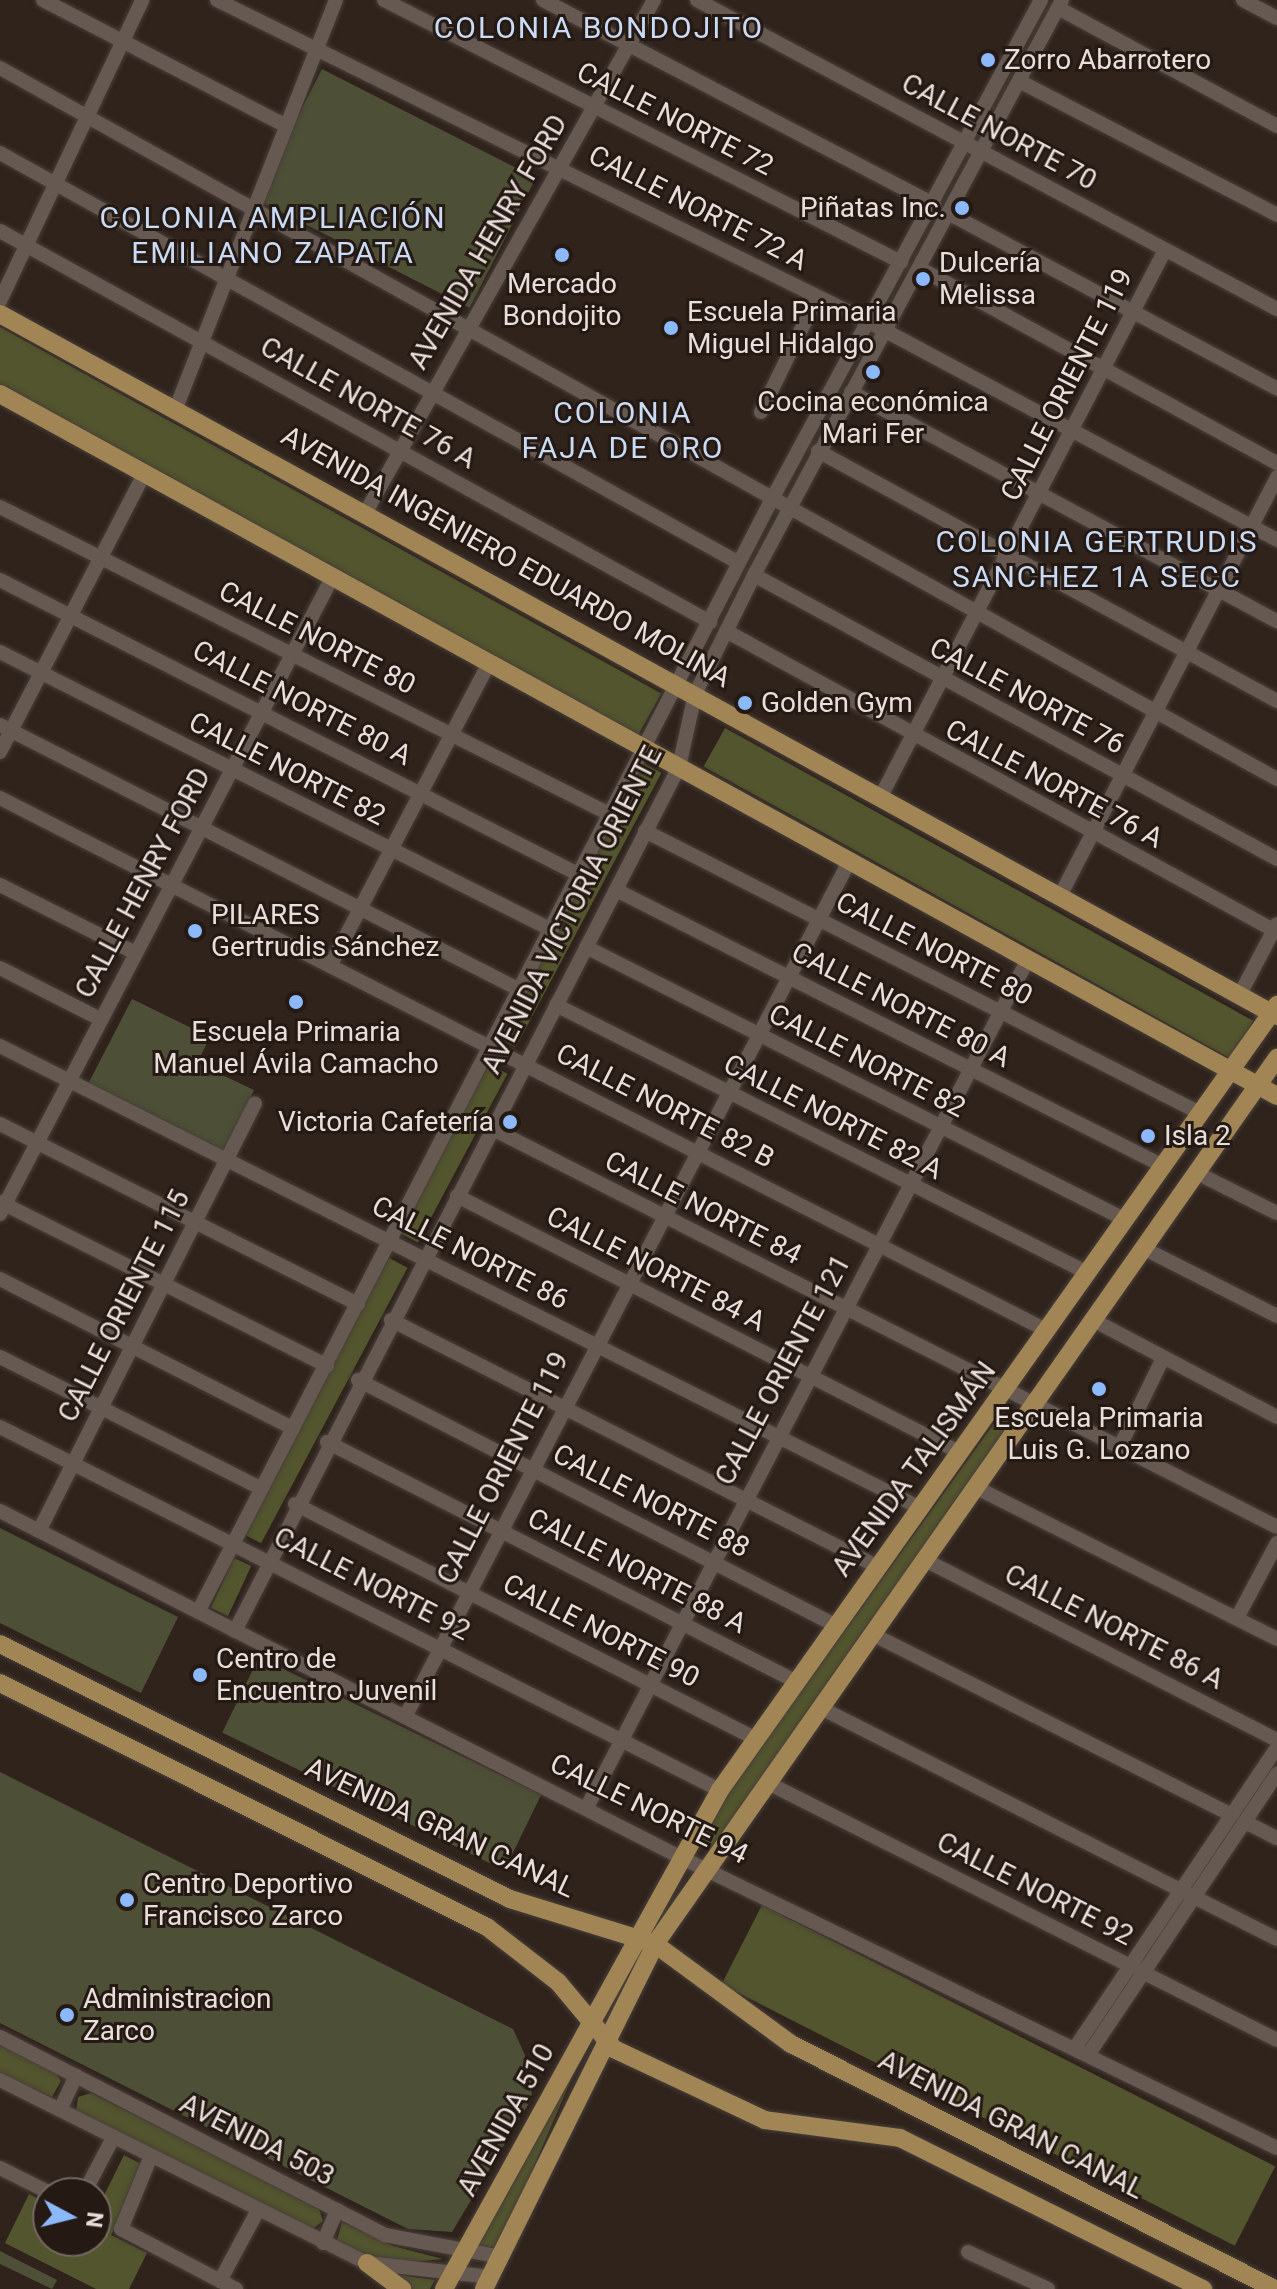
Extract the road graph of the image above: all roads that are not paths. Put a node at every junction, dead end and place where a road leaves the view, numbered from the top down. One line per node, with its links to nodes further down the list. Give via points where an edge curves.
1 (43, 0): 13 (street)
2 (142, 0): 13 (street)
3 (217, 0): 15 (street, CALLE NORTE 72 A)
4 (336, 0): 15 (street)
5 (384, 0): 18 (street, CALLE NORTE 72)
6 (543, 0): 14 (street)
7 (654, 0): 14 (street, AVENIDA HENRY FORD)
8 (697, 0): 22 (street, CALLE NORTE 70)
9 (1041, 0): 22 (street, AVENIDA VICTORIA ORIENTE)
10 (1243, 0): 12 (street)
11 (1060, 4): 17 (street, AVENIDA VICTORIA ORIENTE); 21 (street)
12 (1277, 18)
13 (122, 43): 19 (street); 20 (street)
14 (629, 45): 18 (street, AVENIDA HENRY FORD); 27 (street)
15 (316, 48): 20 (street); 25 (street, CALLE NORTE 72 A)
16 (0, 68): 19 (street)
17 (1019, 81): 24 (street, AVENIDA VICTORIA ORIENTE); 30 (street)
18 (595, 108): 25 (street, AVENIDA HENRY FORD); 34 (street, CALLE NORTE 72)
19 (87, 116): 26 (street); 28 (street)
20 (286, 126): 28 (street)
21 (1277, 126)
22 (964, 144): 24 (street, CALLE NORTE 70); 27 (street, AVENIDA VICTORIA ORIENTE)
23 (0, 153): 26 (street)
24 (981, 153): 29 (street, AVENIDA VICTORIA ORIENTE); 33 (street, CALLE NORTE 70)
25 (560, 168): 37 (street, CALLE NORTE 72 A); 43 (street, AVENIDA HENRY FORD)
26 (54, 184): 32 (street); 36 (street)
27 (934, 204): 34 (street, AVENIDA VICTORIA ORIENTE)
28 (254, 207): 36 (street); 43 (street)
29 (948, 213): 35 (street, AVENIDA VICTORIA ORIENTE); 40 (street)
30 (1277, 215)
31 (0, 231): 32 (street, CALLE NORTE 76 A)
32 (27, 246): 38 (street); 45 (street, CALLE NORTE 76 A)
33 (1165, 250): 39 (street, CALLE NORTE 70); 40 (street, CALLE ORIENTE 119)
34 (901, 262): 42 (street, AVENIDA VICTORIA ORIENTE)
35 (919, 268): 44 (street, AVENIDA VICTORIA ORIENTE); 46 (street)
36 (226, 278): 45 (street); 48 (street)
37 (817, 297): 42 (street, CALLE NORTE 72 A); 52 (street)
38 (0, 301)
39 (1277, 309)
40 (1132, 313): 46 (street, CALLE ORIENTE 119); 47 (street)
41 (0, 314): 51 (main road, AVENIDA INGENIERO EDUARDO MOLINA)
42 (869, 322): 44 (street, CALLE NORTE 72 A); 60 (street, AVENIDA VICTORIA ORIENTE)
43 (469, 328): 48 (street, AVENIDA HENRY FORD); 60 (street)
44 (886, 331): 49 (street, AVENIDA VICTORIA ORIENTE); 53 (street, CALLE NORTE 72 A)
45 (202, 342): 51 (street); 54 (street, CALLE NORTE 76 A)
46 (1104, 368): 53 (street, CALLE ORIENTE 119); 56 (street)
47 (1277, 389)
48 (433, 392): 54 (street, AVENIDA HENRY FORD); 68 (street)
49 (851, 392): 55 (street, AVENIDA VICTORIA ORIENTE); 59 (street)
50 (0, 394): 57 (main road)
51 (176, 408): 62 (main road, AVENIDA INGENIERO EDUARDO MOLINA)
52 (761, 412)
53 (1072, 430): 59 (street, CALLE ORIENTE 119); 64 (street, CALLE NORTE 72 A)
54 (400, 449): 62 (street, AVENIDA HENRY FORD); 76 (street, CALLE NORTE 76 A)
55 (818, 451): 63 (street, AVENIDA VICTORIA ORIENTE); 66 (street)
56 (1277, 463)
57 (144, 474): 67 (street); 70 (main road)
58 (1277, 477): 64 (street)
59 (1040, 493): 66 (street, CALLE ORIENTE 119); 72 (street)
60 (771, 501): 63 (street); 68 (street, AVENIDA VICTORIA ORIENTE)
61 (0, 507): 67 (street, CALLE NORTE 80)
62 (367, 510): 84 (main road, AVENIDA INGENIERO EDUARDO MOLINA)
63 (787, 512): 69 (street, AVENIDA VICTORIA ORIENTE); 74 (street)
64 (1252, 527): 65 (street, CALLE NORTE 72 A); 72 (street)
65 (1277, 540)
66 (1008, 555): 74 (street, CALLE ORIENTE 119); 79 (street)
67 (99, 558): 73 (street); 80 (street, CALLE NORTE 80)
68 (739, 563): 76 (street, AVENIDA VICTORIA ORIENTE)
69 (754, 575): 77 (street, AVENIDA VICTORIA ORIENTE); 83 (street, CALLE NORTE 76)
70 (333, 576): 80 (street, CALLE HENRY FORD); 81 (main road)
71 (0, 580): 73 (street, CALLE NORTE 80 A)
72 (1219, 590): 75 (street); 79 (street)
73 (70, 615): 82 (street); 86 (street, CALLE NORTE 80 A)
74 (975, 617): 83 (street, CALLE ORIENTE 119); 87 (street)
75 (1277, 621)
76 (710, 622): 84 (street, AVENIDA VICTORIA ORIENTE)
77 (726, 631): 84 (street, AVENIDA VICTORIA ORIENTE); 90 (street, CALLE NORTE 76 A)
78 (0, 652): 82 (street, CALLE NORTE 82)
79 (1185, 652): 85 (street); 87 (street)
80 (291, 655): 86 (street, CALLE HENRY FORD); 89 (street, CALLE NORTE 80)
81 (489, 663): 89 (street); 91 (main road)
82 (41, 673): 88 (street); 94 (street, CALLE NORTE 82)
83 (941, 680): 90 (street, CALLE ORIENTE 119); 95 (street, CALLE NORTE 76)
84 (687, 690): 91 (street, AVENIDA VICTORIA ORIENTE); 93 (street, AVENIDA VICTORIA ORIENTE); 99 (main road, AVENIDA INGENIERO EDUARDO MOLINA)
85 (1277, 701)
86 (262, 711): 94 (street, CALLE HENRY FORD); 97 (street, CALLE NORTE 80 A)
87 (1154, 715): 95 (street); 96 (street)
88 (6, 728): 92 (street); 101 (street)
89 (451, 735): 97 (street); 100 (street, CALLE NORTE 80)
90 (910, 737): 99 (street, CALLE ORIENTE 119); 103 (street, CALLE NORTE 76 A)
91 (648, 750): 93 (main road); 100 (street, AVENIDA VICTORIA ORIENTE)
92 (0, 752)
93 (679, 767): 102 (street, AVENIDA VICTORIA ORIENTE); 106 (main road)
94 (232, 769): 101 (street, CALLE HENRY FORD); 104 (street, CALLE NORTE 82)
95 (1122, 776): 103 (street); 105 (street, CALLE NORTE 76)
96 (1277, 779)
97 (421, 793): 104 (street); 107 (street, CALLE NORTE 80 A)
98 (0, 798): 109 (street, CALLE NORTE 82 B)
99 (880, 798): 111 (main road, AVENIDA INGENIERO EDUARDO MOLINA)
100 (611, 815): 107 (street, AVENIDA VICTORIA ORIENTE)
101 (202, 827): 109 (street, CALLE HENRY FORD); 112 (street)
102 (645, 831): 110 (street, AVENIDA VICTORIA ORIENTE); 113 (street, CALLE NORTE 80)
103 (1091, 833): 111 (street); 114 (street, CALLE NORTE 76 A)
104 (391, 851): 112 (street); 115 (street, CALLE NORTE 82)
105 (1277, 859)
106 (849, 862): 113 (street, CALLE ORIENTE 119); 118 (main road)
107 (580, 875): 115 (street, AVENIDA VICTORIA ORIENTE)
108 (0, 885): 117 (street)
109 (170, 886): 117 (street, CALLE HENRY FORD); 119 (street, CALLE NORTE 82 B)
110 (616, 890): 116 (street, AVENIDA VICTORIA ORIENTE); 121 (street, CALLE NORTE 80 A)
111 (1060, 896): 123 (main road, AVENIDA INGENIERO EDUARDO MOLINA)
112 (360, 908): 119 (street); 122 (street)
113 (818, 919): 121 (street, CALLE ORIENTE 119); 125 (street, CALLE NORTE 80)
114 (1276, 929): 123 (street)
115 (552, 930): 122 (street, AVENIDA VICTORIA ORIENTE)
116 (586, 947): 124 (street, AVENIDA VICTORIA ORIENTE); 128 (street, CALLE NORTE 82)
117 (135, 953): 127 (street, CALLE HENRY FORD)
118 (1028, 959): 125 (street, CALLE ORIENTE 121); 134 (main road)
119 (330, 966): 131 (street, CALLE NORTE 82 B)
120 (0, 968): 127 (street)
121 (789, 977): 128 (street, CALLE ORIENTE 119); 135 (street, CALLE NORTE 80 A)
122 (520, 990): 131 (street, AVENIDA VICTORIA ORIENTE)
123 (1239, 996): 126 (main road, AVENIDA INGENIERO EDUARDO MOLINA)
124 (556, 1005): 133 (street, AVENIDA VICTORIA ORIENTE); 138 (street, CALLE NORTE 82 A)
125 (999, 1011): 135 (street, CALLE ORIENTE 121); 141 (street, CALLE NORTE 80)
126 (1275, 1012): 129 (main road, AVENIDA TALISMÁN)
127 (100, 1019): 136 (street, CALLE HENRY FORD)
128 (758, 1036): 138 (street, CALLE ORIENTE 119); 143 (street, CALLE NORTE 82)
129 (1252, 1042): 132 (main road); 134 (main road, AVENIDA TALISMÁN)
130 (0, 1046): 136 (street, CALLE NORTE 86)
131 (491, 1046): 133 (street, CALLE NORTE 82 B); 157 (street, AVENIDA VICTORIA ORIENTE)
132 (1277, 1059): 137 (main road)
133 (524, 1063): 144 (street, AVENIDA VICTORIA ORIENTE); 146 (street, CALLE NORTE 82 B)
134 (1231, 1069): 137 (main road); 141 (main road, AVENIDA TALISMÁN)
135 (969, 1070): 143 (street, CALLE ORIENTE 121); 148 (street, CALLE NORTE 80 A)
136 (69, 1080): 145 (street, CALLE HENRY FORD); 147 (street, CALLE NORTE 86)
137 (1259, 1086): 139 (main road); 149 (main road)
138 (728, 1093): 146 (street, CALLE ORIENTE 119); 150 (street, CALLE NORTE 82 A)
139 (1277, 1096)
140 (255, 1104): 147 (street, CALLE ORIENTE 115)
141 (1200, 1113): 148 (main road, AVENIDA TALISMÁN)
142 (0, 1124): 145 (street)
143 (939, 1126): 150 (street, CALLE ORIENTE 121); 155 (street, CALLE NORTE 82)
144 (491, 1128): 151 (street, AVENIDA VICTORIA ORIENTE); 154 (street, CALLE NORTE 84)
145 (37, 1143): 152 (street, CALLE HENRY FORD); 156 (street)
146 (697, 1154): 154 (street, CALLE ORIENTE 119); 158 (street, CALLE NORTE 82 B)
147 (227, 1160): 156 (street, CALLE ORIENTE 115); 157 (street, CALLE NORTE 86)
148 (1163, 1166): 155 (main road, AVENIDA TALISMÁN)
149 (1199, 1174): 153 (street); 159 (main road)
150 (909, 1185): 158 (street, CALLE ORIENTE 121); 161 (street, CALLE NORTE 82 A)
151 (457, 1196): 160 (street, AVENIDA VICTORIA ORIENTE); 164 (street, CALLE NORTE 84 A)
152 (2, 1207): 163 (street)
153 (1277, 1213)
154 (664, 1216): 164 (street, CALLE ORIENTE 119); 166 (street, CALLE NORTE 84)
155 (1126, 1220): 161 (main road, AVENIDA TALISMÁN)
156 (196, 1225): 163 (street, CALLE ORIENTE 115); 165 (street)
157 (391, 1243): 160 (street, CALLE NORTE 86); 165 (street, AVENIDA VICTORIA ORIENTE)
158 (879, 1243): 166 (street, CALLE ORIENTE 121); 170 (street, CALLE NORTE 82 B)
159 (1145, 1249): 167 (street); 169 (main road)
160 (424, 1260): 168 (street, AVENIDA VICTORIA ORIENTE); 172 (street, CALLE NORTE 86)
161 (1088, 1273): 170 (main road, AVENIDA TALISMÁN)
162 (0, 1279): 171 (street)
163 (163, 1284): 171 (street, CALLE ORIENTE 115); 175 (street)
164 (628, 1285): 172 (street, CALLE ORIENTE 119); 176 (street, CALLE NORTE 84 A)
165 (358, 1304): 175 (street, AVENIDA VICTORIA ORIENTE)
166 (845, 1310): 176 (street, CALLE ORIENTE 121); 178 (street, CALLE NORTE 84)
167 (1277, 1316)
168 (391, 1320): 177 (street, AVENIDA VICTORIA ORIENTE); 181 (street)
169 (1095, 1321): 174 (street); 179 (main road)
170 (1048, 1331): 178 (main road, AVENIDA TALISMÁN)
171 (132, 1345): 180 (street, CALLE ORIENTE 115); 184 (street)
172 (596, 1346): 181 (street, CALLE ORIENTE 119); 185 (street, CALLE NORTE 86)
173 (0, 1357): 180 (street)
174 (1163, 1358): 182 (street); 187 (street)
175 (327, 1366): 184 (street, AVENIDA VICTORIA ORIENTE)
176 (810, 1377): 185 (street, CALLE ORIENTE 121); 188 (street, CALLE NORTE 84 A)
177 (358, 1380): 186 (street, AVENIDA VICTORIA ORIENTE); 190 (street, CALLE NORTE 88)
178 (1007, 1390): 179 (street, CALLE NORTE 84); 188 (main road, AVENIDA TALISMÁN)
179 (1034, 1404): 187 (street, CALLE NORTE 84); 192 (main road)
180 (100, 1406): 189 (street, CALLE ORIENTE 115); 191 (street)
181 (563, 1408): 190 (street, CALLE ORIENTE 119); 193 (street)
182 (1277, 1417)
183 (0, 1427): 189 (street, CALLE NORTE 92)
184 (293, 1428): 191 (street, AVENIDA VICTORIA ORIENTE)
185 (778, 1437): 193 (street, CALLE ORIENTE 121); 195 (street, CALLE NORTE 86)
186 (327, 1442): 194 (street, AVENIDA VICTORIA ORIENTE); 199 (street, CALLE NORTE 88 A)
187 (1119, 1448): 197 (street, CALLE NORTE 84)
188 (961, 1453): 195 (main road, AVENIDA TALISMÁN)
189 (72, 1463): 198 (street, CALLE ORIENTE 115); 201 (street, CALLE NORTE 92)
190 (532, 1470): 199 (street, CALLE ORIENTE 119); 204 (street, CALLE NORTE 88)
191 (262, 1489): 201 (street, AVENIDA VICTORIA ORIENTE)
192 (979, 1489): 203 (main road); 208 (street)
193 (746, 1499): 204 (street, CALLE ORIENTE 121); 205 (street)
194 (295, 1504): 202 (street, AVENIDA VICTORIA ORIENTE); 206 (street, CALLE NORTE 90)
195 (918, 1507): 205 (main road, AVENIDA TALISMÁN)
196 (0, 1511): 198 (street, CALLE NORTE 94)
197 (1277, 1527)
198 (39, 1531): 207 (street, CALLE NORTE 94)
199 (500, 1531): 206 (street, CALLE ORIENTE 119); 209 (street, CALLE NORTE 88 A)
200 (1277, 1543): 208 (street)
201 (232, 1545): 202 (street, CALLE NORTE 92); 207 (street, AVENIDA VICTORIA ORIENTE)
202 (267, 1559): 211 (street, AVENIDA VICTORIA ORIENTE); 215 (street, CALLE NORTE 92)
203 (927, 1561): 212 (main road); 223 (street, CALLE NORTE 86 A)
204 (713, 1562): 209 (street, CALLE ORIENTE 121); 210 (street, CALLE NORTE 88)
205 (876, 1566): 210 (main road, AVENIDA TALISMÁN)
206 (467, 1593): 215 (street, CALLE ORIENTE 119); 218 (street, CALLE NORTE 90)
207 (198, 1612): 211 (street, CALLE NORTE 94)
208 (1237, 1618): 213 (street)
209 (683, 1623): 216 (street, CALLE NORTE 88 A); 218 (street, CALLE ORIENTE 121)
210 (835, 1625): 216 (main road, AVENIDA TALISMÁN)
211 (235, 1631): 220 (street, CALLE NORTE 94)
212 (874, 1635): 219 (main road); 229 (street)
213 (1277, 1639)
214 (0, 1644): 235 (main road, AVENIDA GRAN CANAL, via 510,1899)
215 (439, 1646): 220 (street, CALLE ORIENTE 119); 222 (street, CALLE NORTE 92)
216 (795, 1681): 221 (main road, AVENIDA TALISMÁN)
217 (0, 1683): 239 (main road, via 487,1927 534,1959)
218 (650, 1683): 221 (street, CALLE NORTE 90); 222 (street, CALLE ORIENTE 121)
219 (823, 1709): 226 (main road); 233 (street)
220 (405, 1717): 228 (street, CALLE NORTE 94)
221 (756, 1739): 227 (main road, AVENIDA TALISMÁN)
222 (622, 1740): 227 (street, CALLE NORTE 92); 228 (street, CALLE ORIENTE 121)
223 (1277, 1740)
224 (1277, 1747): 229 (street)
225 (1277, 1774): 229 (street)
226 (770, 1784): 232 (main road); 237 (street, CALLE NORTE 92)
227 (720, 1790): 231 (main road, AVENIDA TALISMÁN)
228 (587, 1807): 231 (street, CALLE NORTE 94)
229 (1239, 1818): 230 (street); 233 (street)
230 (1277, 1838)
231 (678, 1856): 232 (street, CALLE NORTE 94); 235 (main road, AVENIDA TALISMÁN)
232 (709, 1867): 236 (main road); 243 (street, CALLE NORTE 94)
233 (1189, 1895): 234 (street); 237 (street)
234 (1277, 1939)
235 (635, 1941): 236 (main road, AVENIDA GRAN CANAL); 238 (main road, AVENIDA TALISMÁN)
236 (655, 1944): 238 (main road); 267 (main road, AVENIDA GRAN CANAL, via 791,2044)
237 (1138, 1969): 242 (street, CALLE NORTE 92); 243 (street)
238 (625, 1982): 239 (main road, AVENIDA 510); 241 (main road, AVENIDA 510)
239 (593, 2023): 241 (main road); 257 (main road, AVENIDA 510)
240 (0, 2037): 244 (street, AVENIDA 503)
241 (606, 2039): 258 (main road, AVENIDA 510); 266 (main road, via 765,2120 900,2138)
242 (1277, 2040)
243 (1082, 2052): 248 (street, CALLE NORTE 94)
244 (76, 2075): 246 (street); 254 (street, AVENIDA 503)
245 (0, 2080): 246 (street)
246 (60, 2110): 247 (street)
247 (114, 2136): 249 (street); 251 (street)
248 (1277, 2148)
249 (151, 2156): 253 (street); 260 (street, via 119,2226)
250 (0, 2168): 252 (street)
251 (92, 2177)
252 (32, 2184)
253 (258, 2210): 255 (street); 260 (street)
254 (337, 2210): 255 (street); 257 (street, AVENIDA 503, via 402,2241)
255 (323, 2243): 259 (street)
256 (968, 2252): 265 (street)
257 (463, 2253): 258 (street, AVENIDA 503); 261 (main road, AVENIDA 510)
258 (501, 2257): 262 (main road, AVENIDA 510)
259 (367, 2263): 261 (street); 264 (main road)
260 (220, 2281): 263 (street)
261 (447, 2283): 262 (street)
262 (488, 2283)
263 (236, 2289)
264 (402, 2289)
265 (1048, 2289)
266 (1203, 2289)
267 (1275, 2289)

